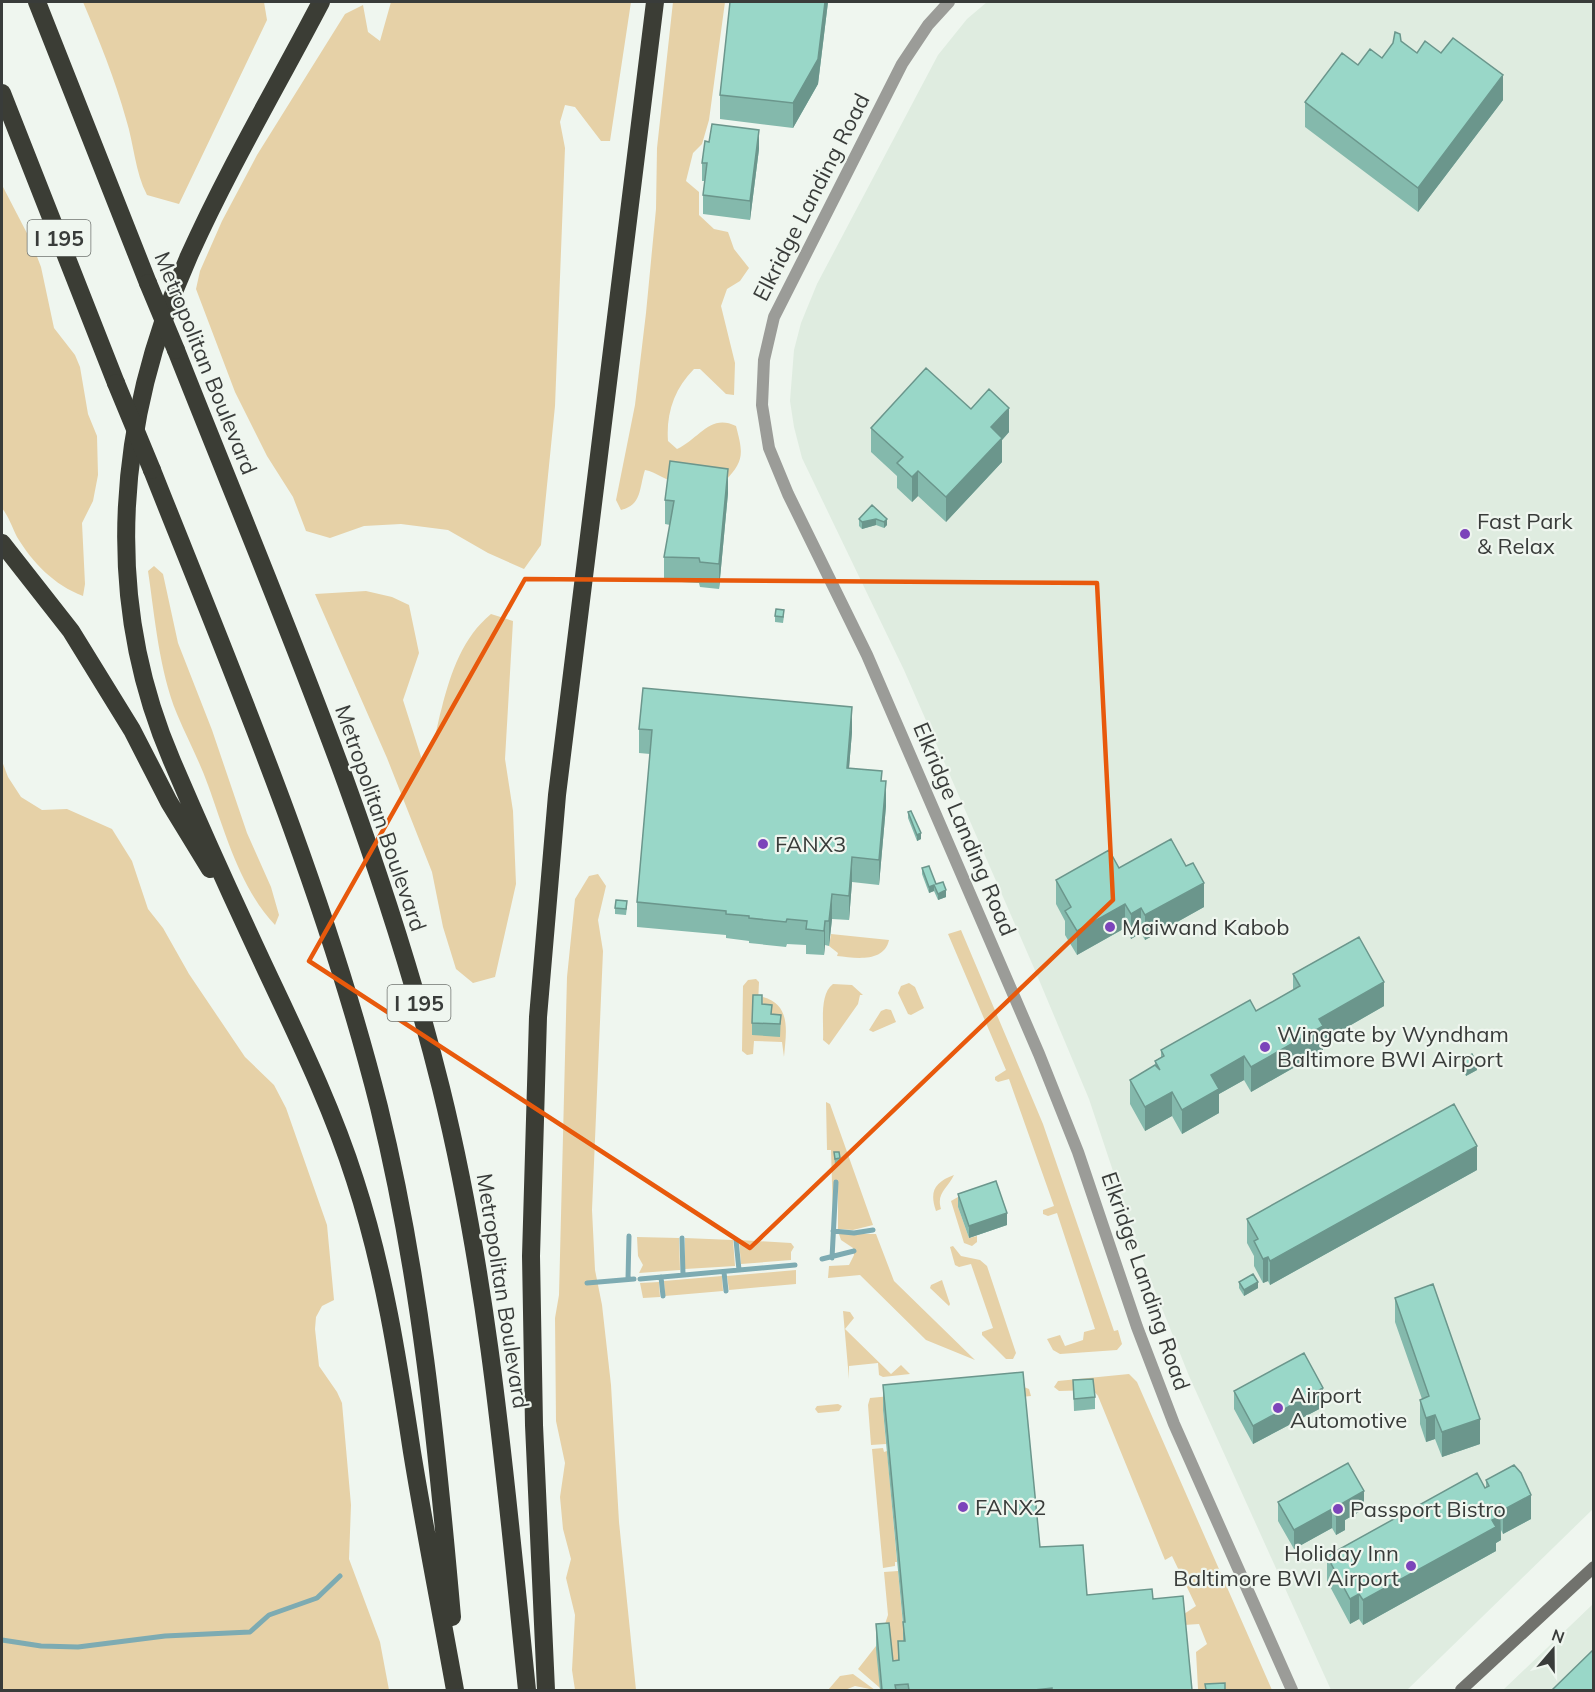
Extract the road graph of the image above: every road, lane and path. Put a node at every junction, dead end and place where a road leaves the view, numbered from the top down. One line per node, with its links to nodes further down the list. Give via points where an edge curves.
1 (37, 2): 10 (highway, Metropolitan Boulevard / I 195, bridge, via 334,750 417,996 465,1192 479,1271 502,1441)
2 (321, 2): 7 (highway, via 189,255 154,357 128,474 126,562 131,617 143,673 170,757)
3 (655, 2): 11 (highway, via 559,783 539,1005 531,1256)
4 (949, 2): 12 (street, Elkridge Landing Road, via 927,26 902,64 774,317 764,360 762,405 769,448 871,664 1039,1053 1078,1152 1166,1405)
5 (2, 93): 9 (highway, I 195, bridge, via 271,771 354,1016 379,1108 414,1282 438,1451)
6 (2, 543): 7 (highway, via 77,641)
7 (251, 938): 9 (highway, via 309,1060 354,1178 374,1246 400,1368)
8 (1593, 1567): 13 (main road)
9 (457, 1690)
10 (527, 1690)
11 (546, 1690)
12 (1292, 1690)
13 (1461, 1690)

